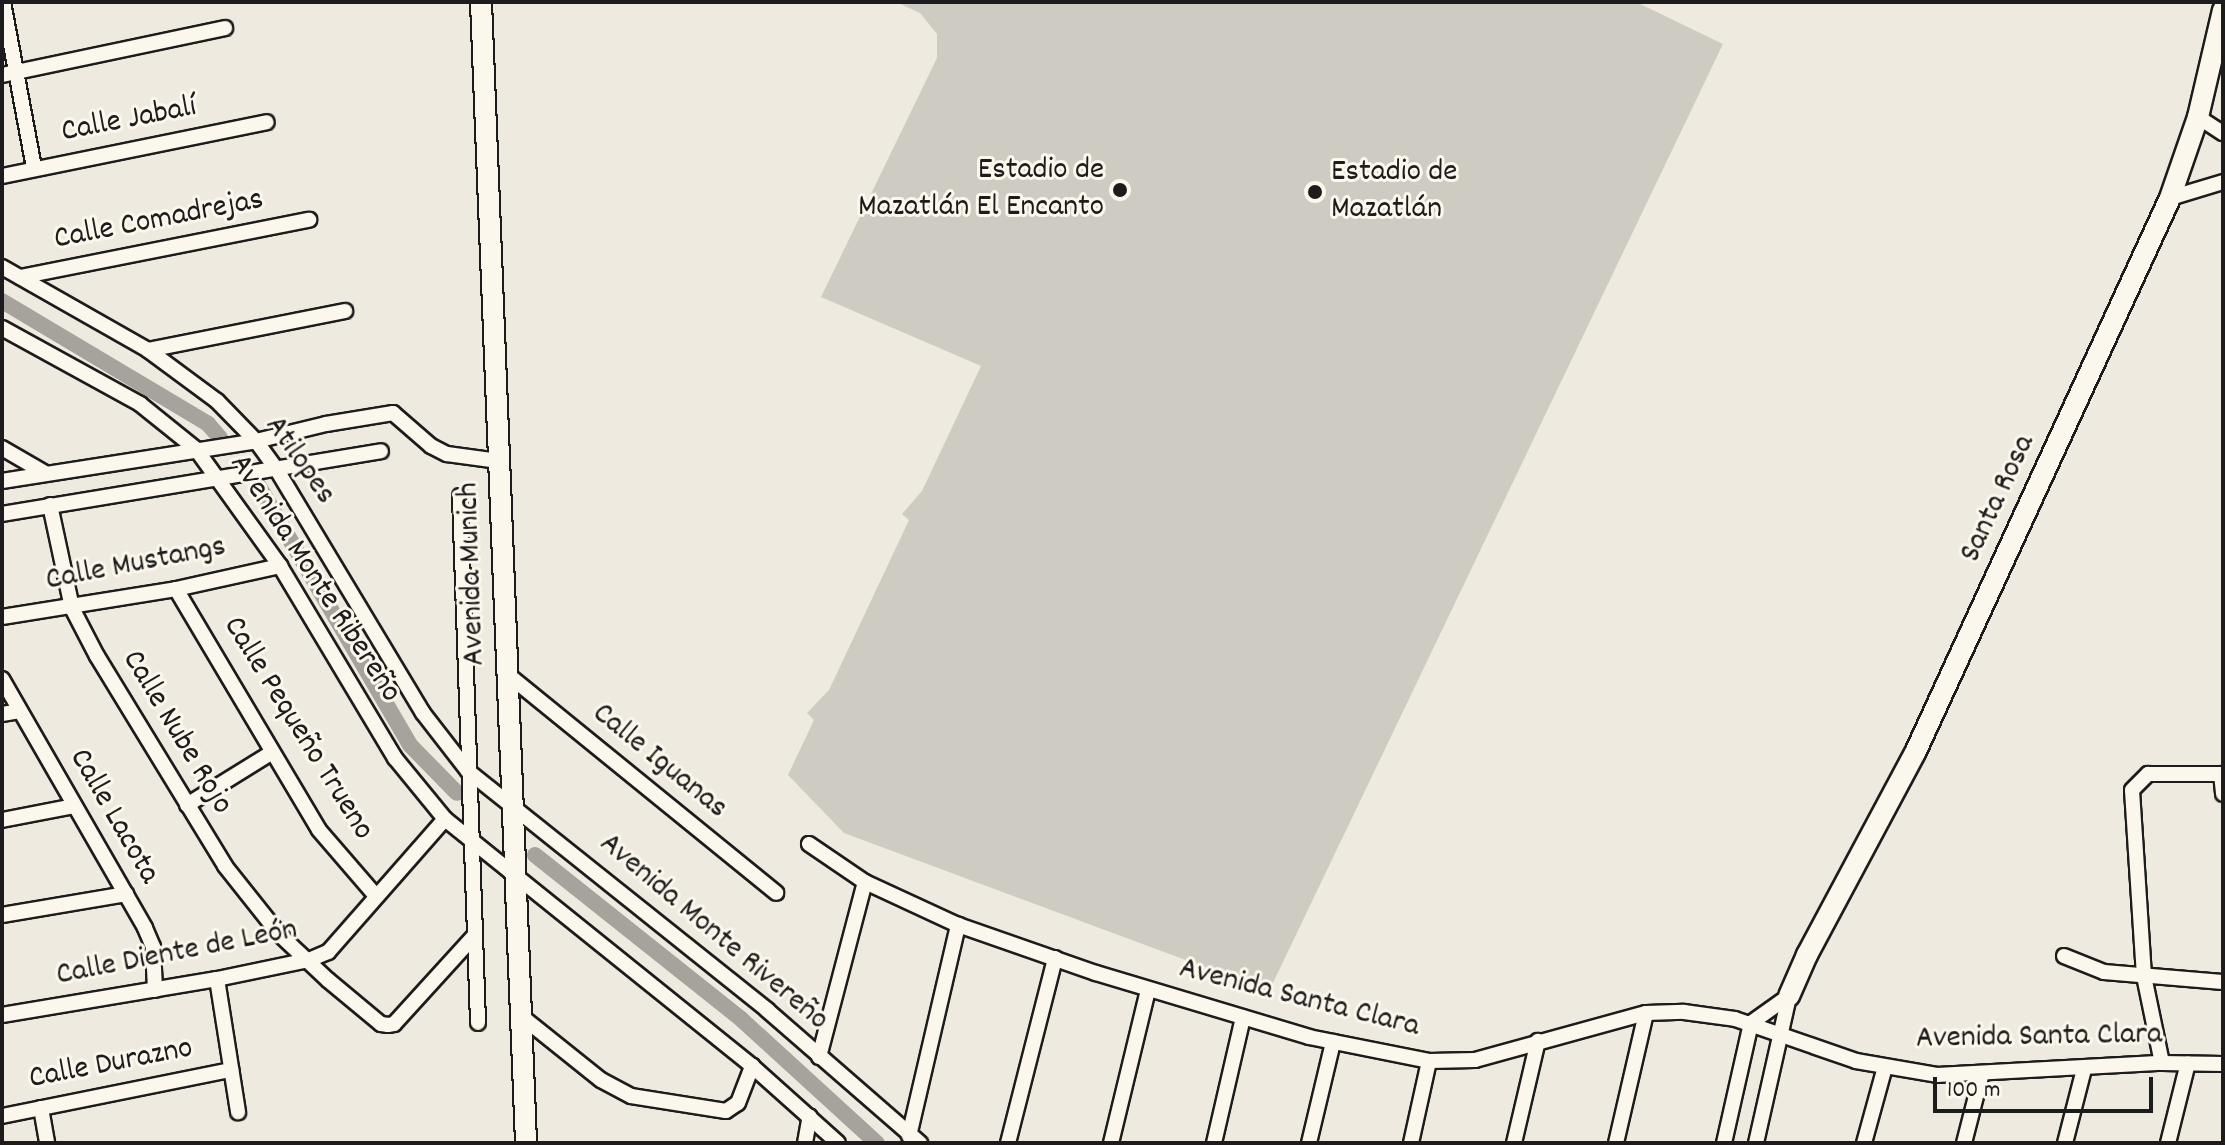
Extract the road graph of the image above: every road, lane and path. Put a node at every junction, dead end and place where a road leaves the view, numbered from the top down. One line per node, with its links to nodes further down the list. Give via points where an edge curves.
1 (3, 2): 5 (street)
2 (481, 2): 23 (main road, Avenida Munich)
3 (2223, 10): 6 (main road, Santa Rosa)
4 (225, 28): 5 (street)
5 (9, 73): 9 (street)
6 (2198, 117): 8 (street); 12 (main road, Santa Rosa)
7 (267, 122): 9 (street, Calle Jabalí)
8 (2223, 133)
9 (34, 168): 10 (street, Calle Jabalí)
10 (2, 176)
11 (2223, 182): 12 (street)
12 (2170, 198): 66 (main road, Santa Rosa, via 1915,753)
13 (309, 220): 15 (street, Calle Comadrejas)
14 (2, 267): 15 (street, Atilopes)
15 (20, 277): 18 (street, Atilopes)
16 (345, 311): 18 (street)
17 (2, 328): 21 (street, Avenida Monte Ribereño, via 140,404)
18 (148, 350): 19 (street, Atilopes, via 217,401)
19 (256, 441): 21 (street); 23 (street, via 393,413 447,454); 24 (street, Atilopes)
20 (2, 448): 25 (street)
21 (196, 449): 25 (street); 26 (street, Avenida Monte Ribereño)
22 (381, 451): 24 (street)
23 (499, 461): 35 (main road, Avenida Munich)
24 (277, 470): 26 (street); 40 (street, Atilopes, via 423,713)
25 (45, 473): 27 (street)
26 (218, 477): 29 (street); 31 (street, Avenida Monte Ribereño)
27 (2, 481)
28 (460, 496): 40 (street)
29 (50, 505): 30 (street); 33 (street, Calle Nube Rojo)
30 (2, 514)
31 (280, 566): 32 (street, Calle Mustangs); 46 (street, Avenida Monte Ribereño, via 395,758)
32 (176, 589): 33 (street, Calle Mustangs); 39 (street, Calle Pequeño Trueno)
33 (72, 608): 34 (street, Calle Mustangs); 43 (street, Calle Nube Rojo)
34 (2, 617)
35 (507, 674): 45 (main road, Avenida Munich); 52 (street, Calle Iguanas)
36 (2, 679): 37 (street, Calle Lacota)
37 (20, 711): 38 (street); 44 (street, Calle Lacota)
38 (2, 714)
39 (271, 753): 43 (street); 54 (street, Calle Pequeño Trueno, via 319,830)
40 (468, 771): 45 (street, Avenida Monte Rivereño); 48 (street)
41 (2222, 774): 42 (street); 61 (street, via 2148,774 2132,790)
42 (2223, 794)
43 (187, 805): 60 (street, Calle Nube Rojo, via 243,891)
44 (74, 806): 47 (street); 53 (street, Calle Lacota)
45 (513, 806): 50 (main road, Avenida Munich); 76 (street, Avenida Monte Rivereño)
46 (445, 819): 48 (street, Avenida Monte Ribereño); 54 (street, Calle Diente de León)
47 (2, 820)
48 (470, 840): 50 (street); 57 (street)
49 (809, 844): 51 (street, Avenida Santa Clara)
50 (515, 874): 69 (main road, Avenida Munich); 81 (street)
51 (865, 882): 56 (street, Avenida Santa Clara); 76 (street)
52 (776, 893)
53 (126, 894): 55 (street); 64 (street, Calle Lacota, via 153,947)
54 (376, 896): 60 (street, Calle Diente de León, via 328,952)
55 (2, 915)
56 (958, 925): 59 (street, Avenida Santa Clara); 90 (street)
57 (474, 936): 60 (street, Calle Nube Rojo, via 394,1024 381,1024); 71 (street)
58 (2064, 956): 61 (street, via 2104,972)
59 (1055, 958): 65 (street, Avenida Santa Clara); 95 (street)
60 (309, 960): 62 (street, Calle Diente de León)
61 (2144, 976): 63 (street); 78 (street)
62 (217, 979): 64 (street, Calle Diente de León); 84 (street)
63 (2223, 982)
64 (155, 990): 68 (street, Calle Diente de León)
65 (1148, 990): 70 (street, Avenida Santa Clara); 96 (street)
66 (1789, 996): 72 (street); 73 (street)
67 (1646, 1013): 72 (street, Avenida Santa Clara, via 1706,1013); 74 (street, Avenida Santa Clara); 101 (street)
68 (2, 1015)
69 (521, 1016): 81 (street, via 601,1080 631,1096 726,1111 738,1103); 92 (main road, Avenida Munich)
70 (1243, 1017): 75 (street, Avenida Santa Clara); 97 (street)
71 (478, 1023)
72 (1751, 1023): 73 (street, Avenida Santa Clara); 102 (street)
73 (1781, 1032): 82 (street, Avenida Santa Clara); 103 (street)
74 (1538, 1041): 77 (street, Avenida Santa Clara, via 1475,1060); 100 (street)
75 (1333, 1042): 77 (street, Avenida Santa Clara); 98 (street)
76 (819, 1057): 90 (street, Avenida Monte Rivereño)
77 (1429, 1061): 99 (street)
78 (2162, 1063): 79 (street, Avenida Santa Clara); 83 (street, Avenida Santa Clara)
79 (2188, 1063): 80 (street, Avenida Santa Clara); 107 (street)
80 (2223, 1064)
81 (752, 1066): 89 (street)
82 (1885, 1067): 85 (street, Avenida Santa Clara, via 1937,1075); 104 (street)
83 (2084, 1069): 85 (street, Avenida Santa Clara); 106 (street)
84 (231, 1070): 86 (street, Calle Durazno); 87 (street)
85 (1982, 1073): 105 (street)
86 (41, 1108): 88 (street, Calle Durazno); 91 (street)
87 (238, 1112)
88 (2, 1116)
89 (810, 1116): 93 (street); 94 (street)
90 (914, 1139)
91 (47, 1143)
92 (526, 1143)
93 (805, 1143)
94 (838, 1143)
95 (1008, 1143)
96 (1111, 1143)
97 (1214, 1143)
98 (1309, 1143)
99 (1411, 1143)
100 (1514, 1143)
101 (1616, 1143)
102 (1724, 1143)
103 (1756, 1143)
104 (1864, 1143)
105 (1964, 1143)
106 (2065, 1143)
107 (2168, 1143)

